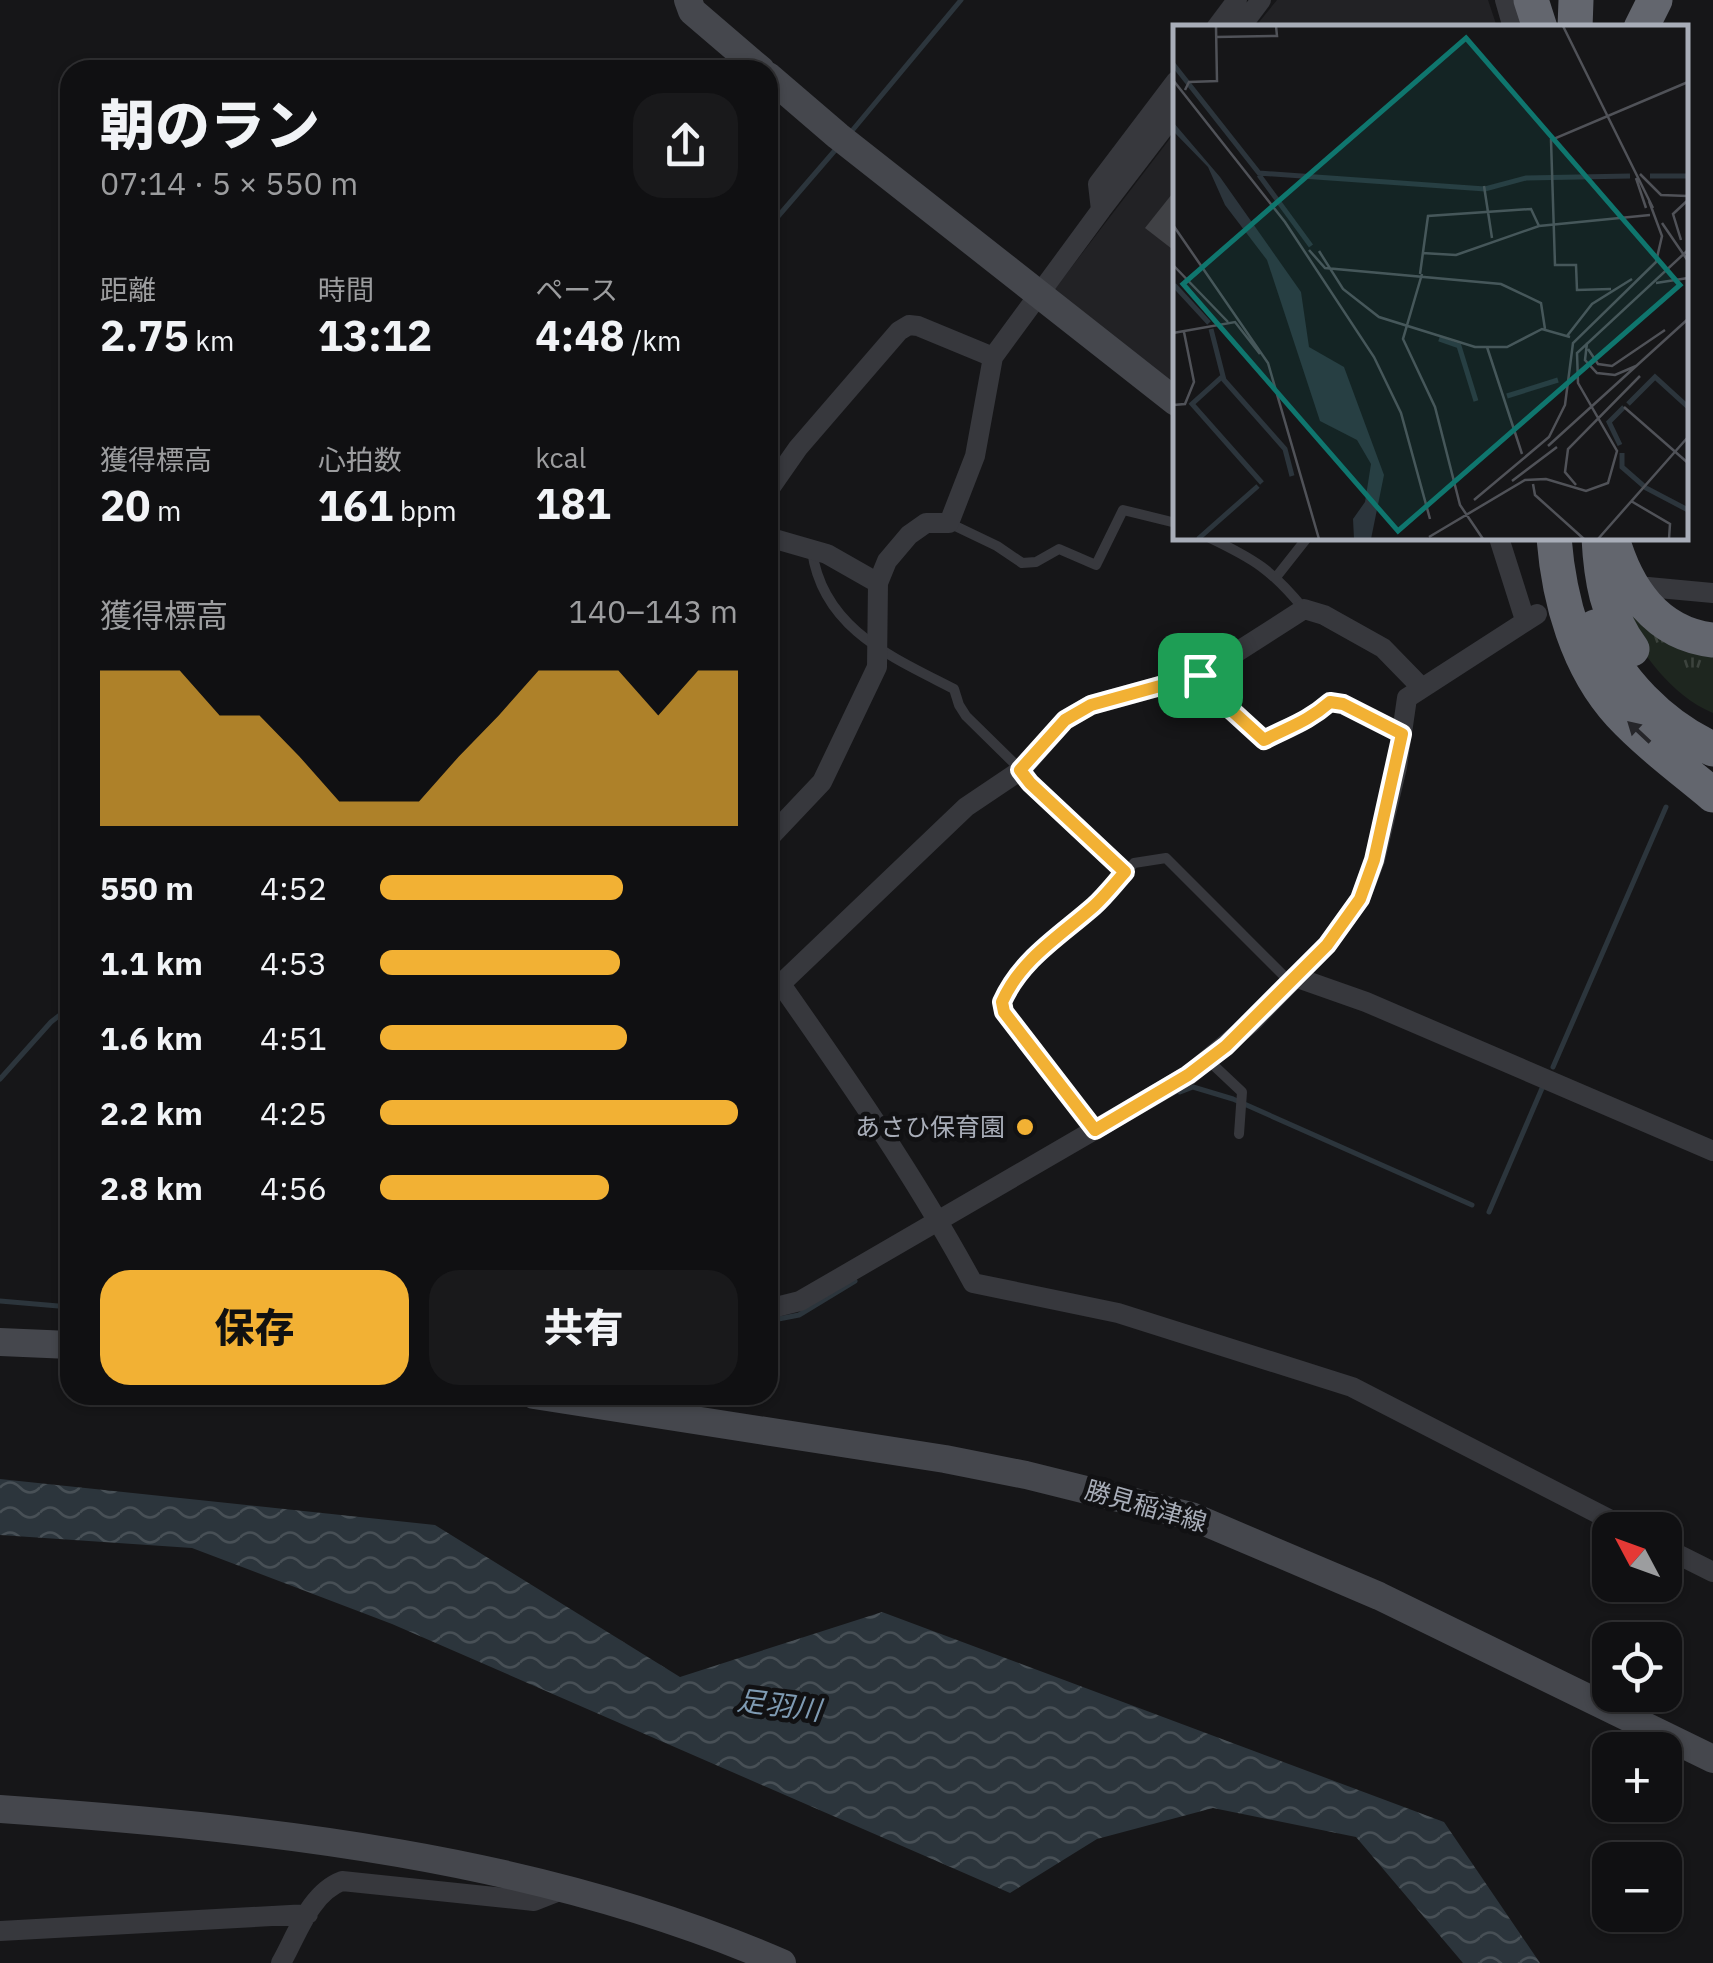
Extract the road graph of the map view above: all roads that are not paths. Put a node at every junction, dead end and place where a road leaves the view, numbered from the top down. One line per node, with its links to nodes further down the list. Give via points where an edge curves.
1 (688, 0): 12 (street, via 692,11)
2 (1237, 0): 7 (street)
3 (1261, 0): 8 (street)
4 (1505, 0): 9 (street)
5 (1531, 0): 10 (highway)
6 (1598, 0): 11 (highway)
7 (1218, 25)
8 (1242, 25)
9 (1513, 25)
10 (1539, 25)
11 (1597, 25)
12 (749, 60)
13 (778, 85): 17 (street)
14 (1173, 85): 16 (street, via 1098,184)
15 (1173, 116): 16 (street)
16 (1101, 210): 17 (street)
17 (1039, 294): 18 (street); 19 (street)
18 (993, 357): 20 (street, via 909,325); 22 (street, via 974,456)
19 (1173, 400)
20 (778, 477)
21 (1173, 522): 22 (lane, via 1123,510 1096,565 1059,550 1022,563)
22 (949, 523): 33 (street, via 926,522 909,536)
23 (778, 540): 31 (street)
24 (1214, 540): 32 (lane)
25 (1305, 540): 32 (lane)
26 (1500, 540): 40 (street, via 1531,617)
27 (1554, 540): 45 (highway, one-way to 27, via 1619,714 1598,686 1570,623)
28 (1569, 540): 43 (highway, via 1587,607 1616,667 1657,712)
29 (1598, 540): 41 (highway, via 1603,584 1626,641 1664,688)
30 (1613, 540): 37 (highway, via 1620,567 1658,618)
31 (812, 550): 33 (street); 38 (lane, via 829,600)
32 (1277, 576): 36 (lane)
33 (878, 583): 38 (street)
34 (1648, 587): 35 (street)
35 (1713, 594)
36 (1304, 609): 39 (street); 40 (street, via 1383,648)
37 (1713, 640)
38 (878, 651): 44 (lane, via 954,689 966,716); 46 (street, via 877,667 822,782)
39 (1200, 675): 42 (lane, via 1264,740 1305,724 1330,702); 44 (street, via 1091,705 1065,720)
40 (1421, 686): 42 (street, via 1407,698)
41 (1713, 724)
42 (1402, 734): 48 (street, via 1360,899)
43 (1713, 748)
44 (1020, 770): 47 (lane); 49 (street, via 966,807)
45 (1713, 795)
46 (778, 828)
47 (1125, 872): 48 (lane, via 1134,863 1166,858); 52 (lane, via 1023,968 1002,1002)
48 (1292, 980): 51 (street); 54 (street, via 1366,1002)
49 (778, 984)
50 (778, 997): 55 (street, via 864,1103)
51 (1208, 1060): 52 (street); 53 (lane, via 1242,1095)
52 (1095, 1130): 55 (street)
53 (1239, 1134)
54 (1713, 1151)
55 (941, 1225): 56 (street, via 800,1301); 60 (street, via 973,1283 1118,1313 1352,1387)
56 (778, 1306)
57 (0, 1342): 58 (street)
58 (60, 1345)
59 (598, 1405): 63 (street, 勝見稲津線, via 945,1459 1191,1516 1378,1596)
60 (1595, 1512)
61 (1682, 1556): 62 (street)
62 (1713, 1572)
63 (1713, 1760)
64 (0, 1809): 65 (street, via 260,1832 468,1864)
65 (568, 1887): 66 (street, via 534,1900 342,1881); 69 (street)
66 (308, 1914): 67 (street); 68 (street)
67 (0, 1932)
68 (281, 1963)
69 (782, 1963)

